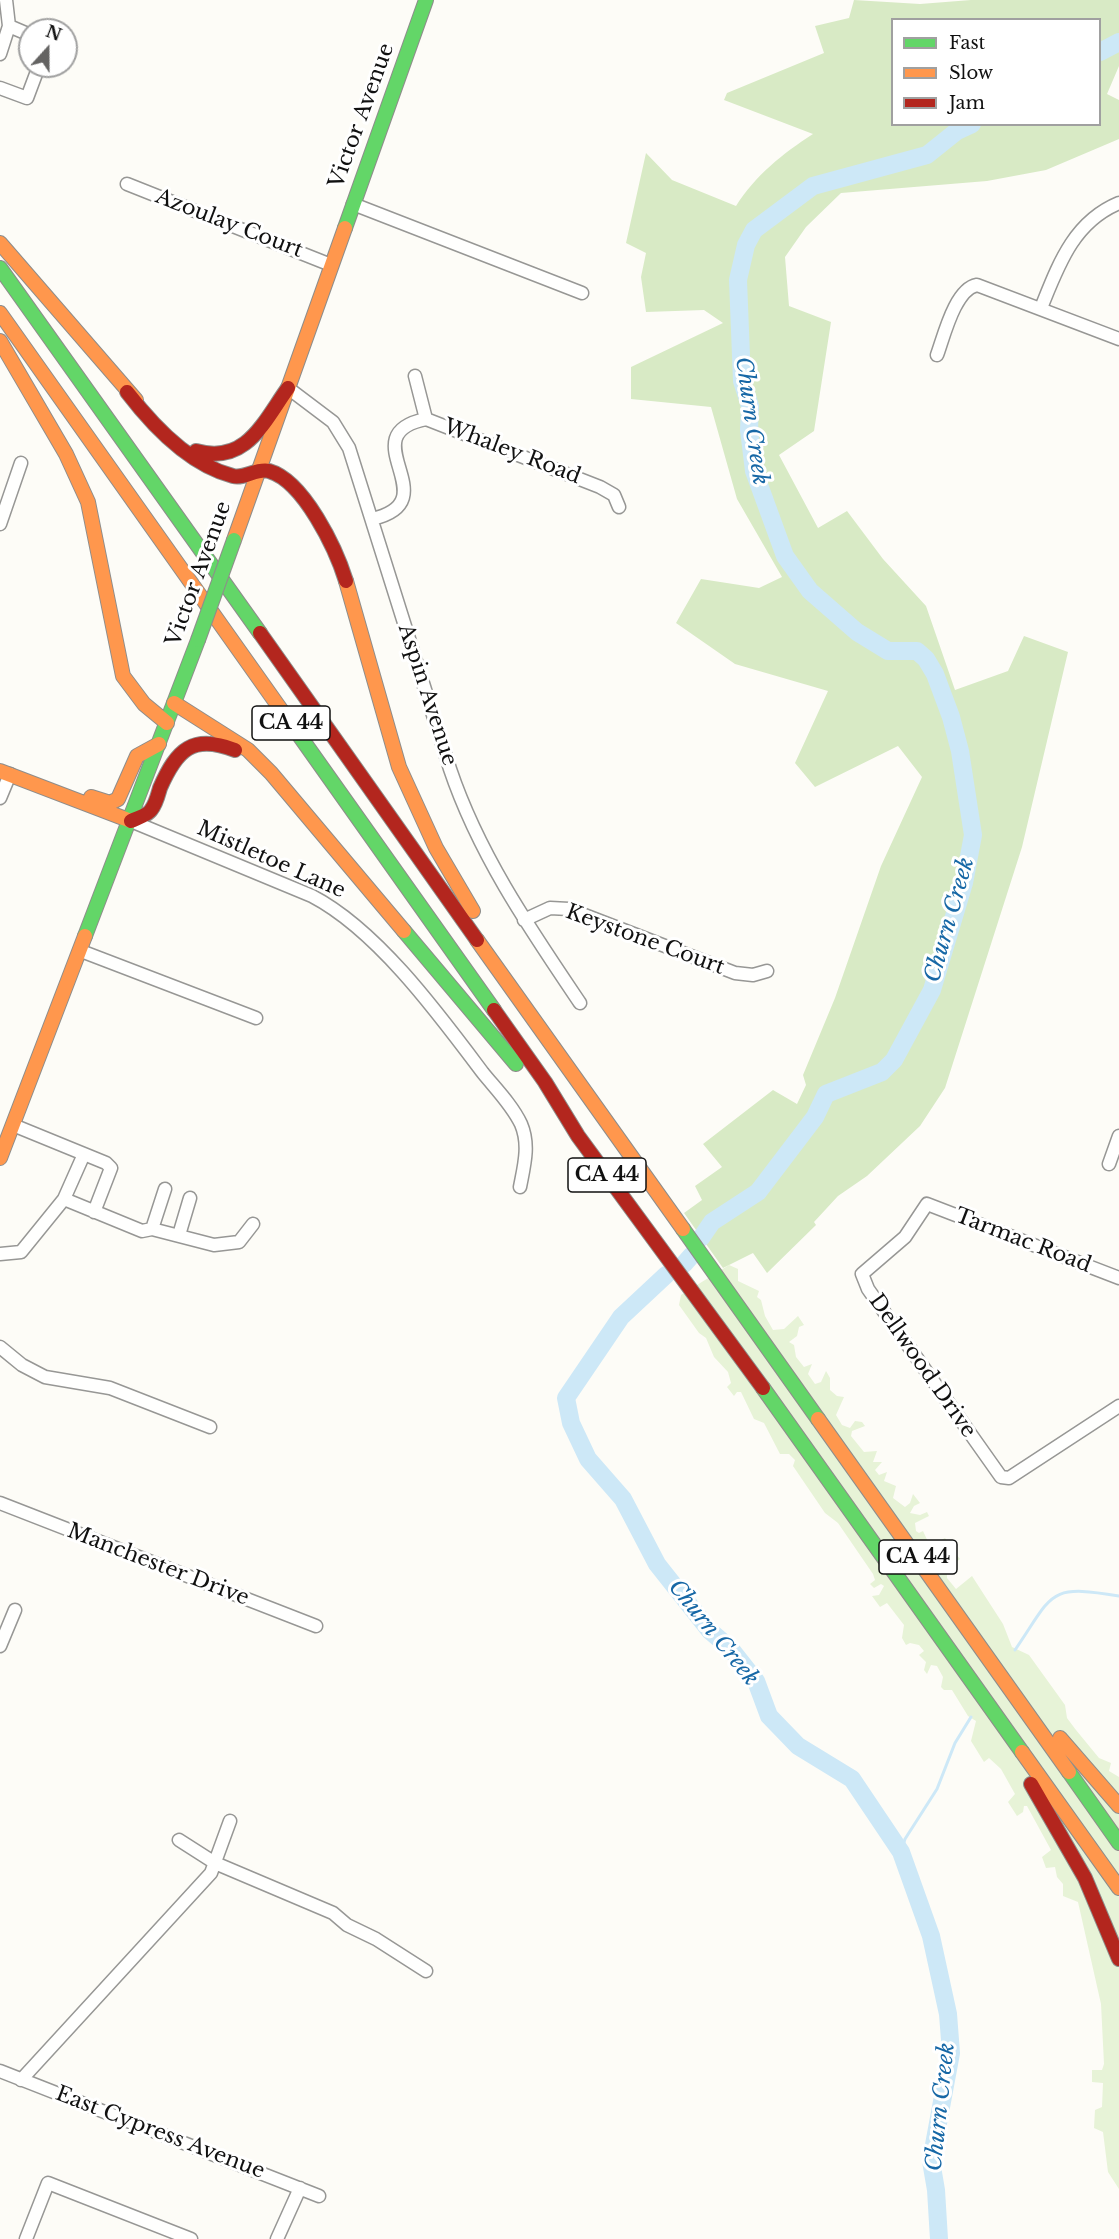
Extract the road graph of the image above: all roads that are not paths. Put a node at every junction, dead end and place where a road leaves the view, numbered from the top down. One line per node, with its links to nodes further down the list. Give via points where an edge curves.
1 (6, 0): 3 (street)
2 (426, 0): 10 (main road, Victor Avenue)
3 (9, 26): 4 (street); 5 (street)
4 (18, 30)
5 (0, 54)
6 (34, 78): 7 (street, via 27,98)
7 (0, 88)
8 (127, 184): 12 (street, Azoulay Court)
9 (1119, 203): 15 (street, via 1094,218 1073,239)
10 (353, 204): 12 (main road, Victor Avenue); 14 (street)
11 (0, 243): 22 (main road)
12 (331, 265): 21 (main road, Victor Avenue)
13 (0, 268): 40 (main road, CA 44)
14 (582, 292)
15 (1041, 308): 17 (street); 19 (street, via 972,286 960,296)
16 (0, 313): 44 (main road, CA 44, via 545,1082)
17 (1119, 339)
18 (0, 341): 30 (main road, via 66,454 88,502 123,676 144,704)
19 (937, 355)
20 (415, 376): 23 (street)
21 (288, 388): 22 (main road, via 243,449 222,456 202,454 184,443); 25 (main road, Victor Avenue); 27 (street, Aspin Avenue, via 338,428 349,448)
22 (127, 392): 25 (main road, via 162,434 198,460 236,477)
23 (426, 419): 26 (street, Whaley Road, via 600,487 614,495); 27 (street, Whaley Road, via 412,424 396,440 403,501 392,513)
24 (21, 463): 28 (street)
25 (258, 471): 29 (main road, Victor Avenue, bridge); 40 (main road, via 272,472 304,499 332,543 349,589 399,767 436,848 503,963)
26 (619, 507)
27 (372, 519): 37 (street, Aspin Avenue, via 453,777 495,871)
28 (0, 524)
29 (174, 704): 30 (main road, Victor Avenue); 33 (main road, via 248,750)
30 (167, 723): 31 (main road, Victor Avenue)
31 (159, 744): 34 (main road, via 137,756 122,796 110,803 73,792); 36 (main road, Victor Avenue)
32 (5, 772): 34 (main road, Mistletoe Lane); 35 (street)
33 (271, 773): 36 (main road, via 220,743 198,743 172,761 148,814); 44 (main road, via 561,1121)
34 (54, 792): 36 (main road, Mistletoe Lane)
35 (0, 798)
36 (131, 821): 38 (main road, Victor Avenue); 49 (street, Mistletoe Lane, via 312,896 358,928 394,964 512,1108 527,1143)
37 (524, 920): 39 (street, Keystone Court, via 550,908 569,909 735,973 753,975); 41 (street, Aspin Avenue)
38 (81, 951): 42 (street); 43 (main road, Victor Avenue)
39 (767, 970)
40 (512, 987): 66 (main road, CA 44)
41 (580, 1003)
42 (256, 1018)
43 (13, 1125): 46 (street); 47 (main road, Victor Avenue)
44 (578, 1136): 68 (main road, CA 44, via 692,1288)
45 (1119, 1136): 48 (street)
46 (84, 1154): 52 (street); 54 (street, via 111,1168)
47 (0, 1158)
48 (1109, 1164)
49 (520, 1187)
50 (165, 1189): 56 (street)
51 (190, 1198): 57 (street)
52 (64, 1199): 54 (street); 58 (street, via 21,1252)
53 (927, 1204): 59 (street, Tarmac Road); 61 (street, Dellwood Drive, via 905,1237 865,1269 862,1279 1001,1478 1009,1478)
54 (94, 1212): 56 (street, via 142,1231)
55 (253, 1224): 57 (street, via 239,1242 232,1244 214,1245)
56 (152, 1229): 57 (street)
57 (179, 1235)
58 (0, 1254)
59 (1119, 1278)
60 (0, 1347): 62 (street, via 45,1377 110,1388)
61 (1119, 1406)
62 (210, 1427)
63 (0, 1503): 65 (street, Manchester Drive)
64 (15, 1610): 67 (street)
65 (316, 1626)
66 (981, 1644): 69 (main road); 72 (main road, CA 44, via 1018,1703)
67 (0, 1646)
68 (991, 1710): 74 (main road, CA 44); 75 (main road, via 1085,1878)
69 (1119, 1806)
70 (230, 1821): 73 (street)
71 (179, 1840): 73 (street)
72 (1119, 1843)
73 (215, 1863): 76 (street, via 333,1913); 78 (street, via 211,1873)
74 (1119, 1887)
75 (1119, 1959)
76 (426, 1971)
77 (0, 2071): 78 (street, East Cypress Avenue)
78 (21, 2080): 79 (street, East Cypress Avenue)
79 (300, 2188): 80 (street, East Cypress Avenue); 83 (street)
80 (320, 2196)
81 (26, 2239): 82 (street, via 48,2183)
82 (191, 2239)
83 (277, 2239)

